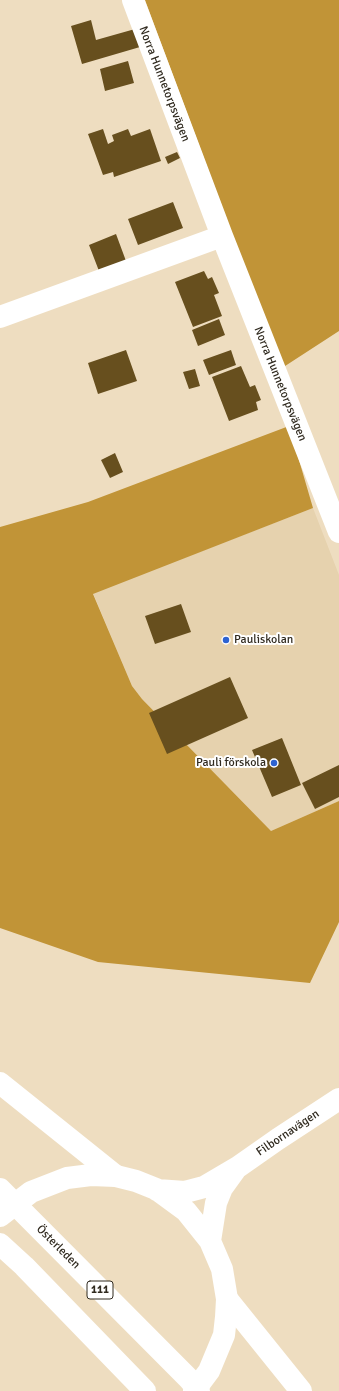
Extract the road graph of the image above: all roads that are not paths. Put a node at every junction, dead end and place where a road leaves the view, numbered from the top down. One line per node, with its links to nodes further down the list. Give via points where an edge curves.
1 (133, 0): 2 (street, Norra Hunnetorpsvägen)
2 (222, 236): 3 (street); 4 (street, Norra Hunnetorpsvägen)
3 (0, 317)
4 (339, 532)
5 (0, 1082): 8 (street)
6 (339, 1099): 7 (street, Filbornavägen)
7 (238, 1167): 10 (street, Filbornavägen, via 204,1187 185,1192); 12 (street, Filbornavägen, via 222,1188 216,1203)
8 (116, 1176): 10 (street); 11 (street, via 91,1175 67,1178 31,1192)
9 (0, 1189): 17 (street, Österleden / 111)
10 (156, 1190): 12 (street, via 186,1212)
11 (0, 1216)
12 (210, 1241): 14 (street, via 222,1269)
13 (0, 1244): 15 (street)
14 (227, 1299): 16 (street, via 224,1335 209,1371); 18 (street)
15 (145, 1391)
16 (194, 1391)
17 (199, 1391)
18 (301, 1391)

